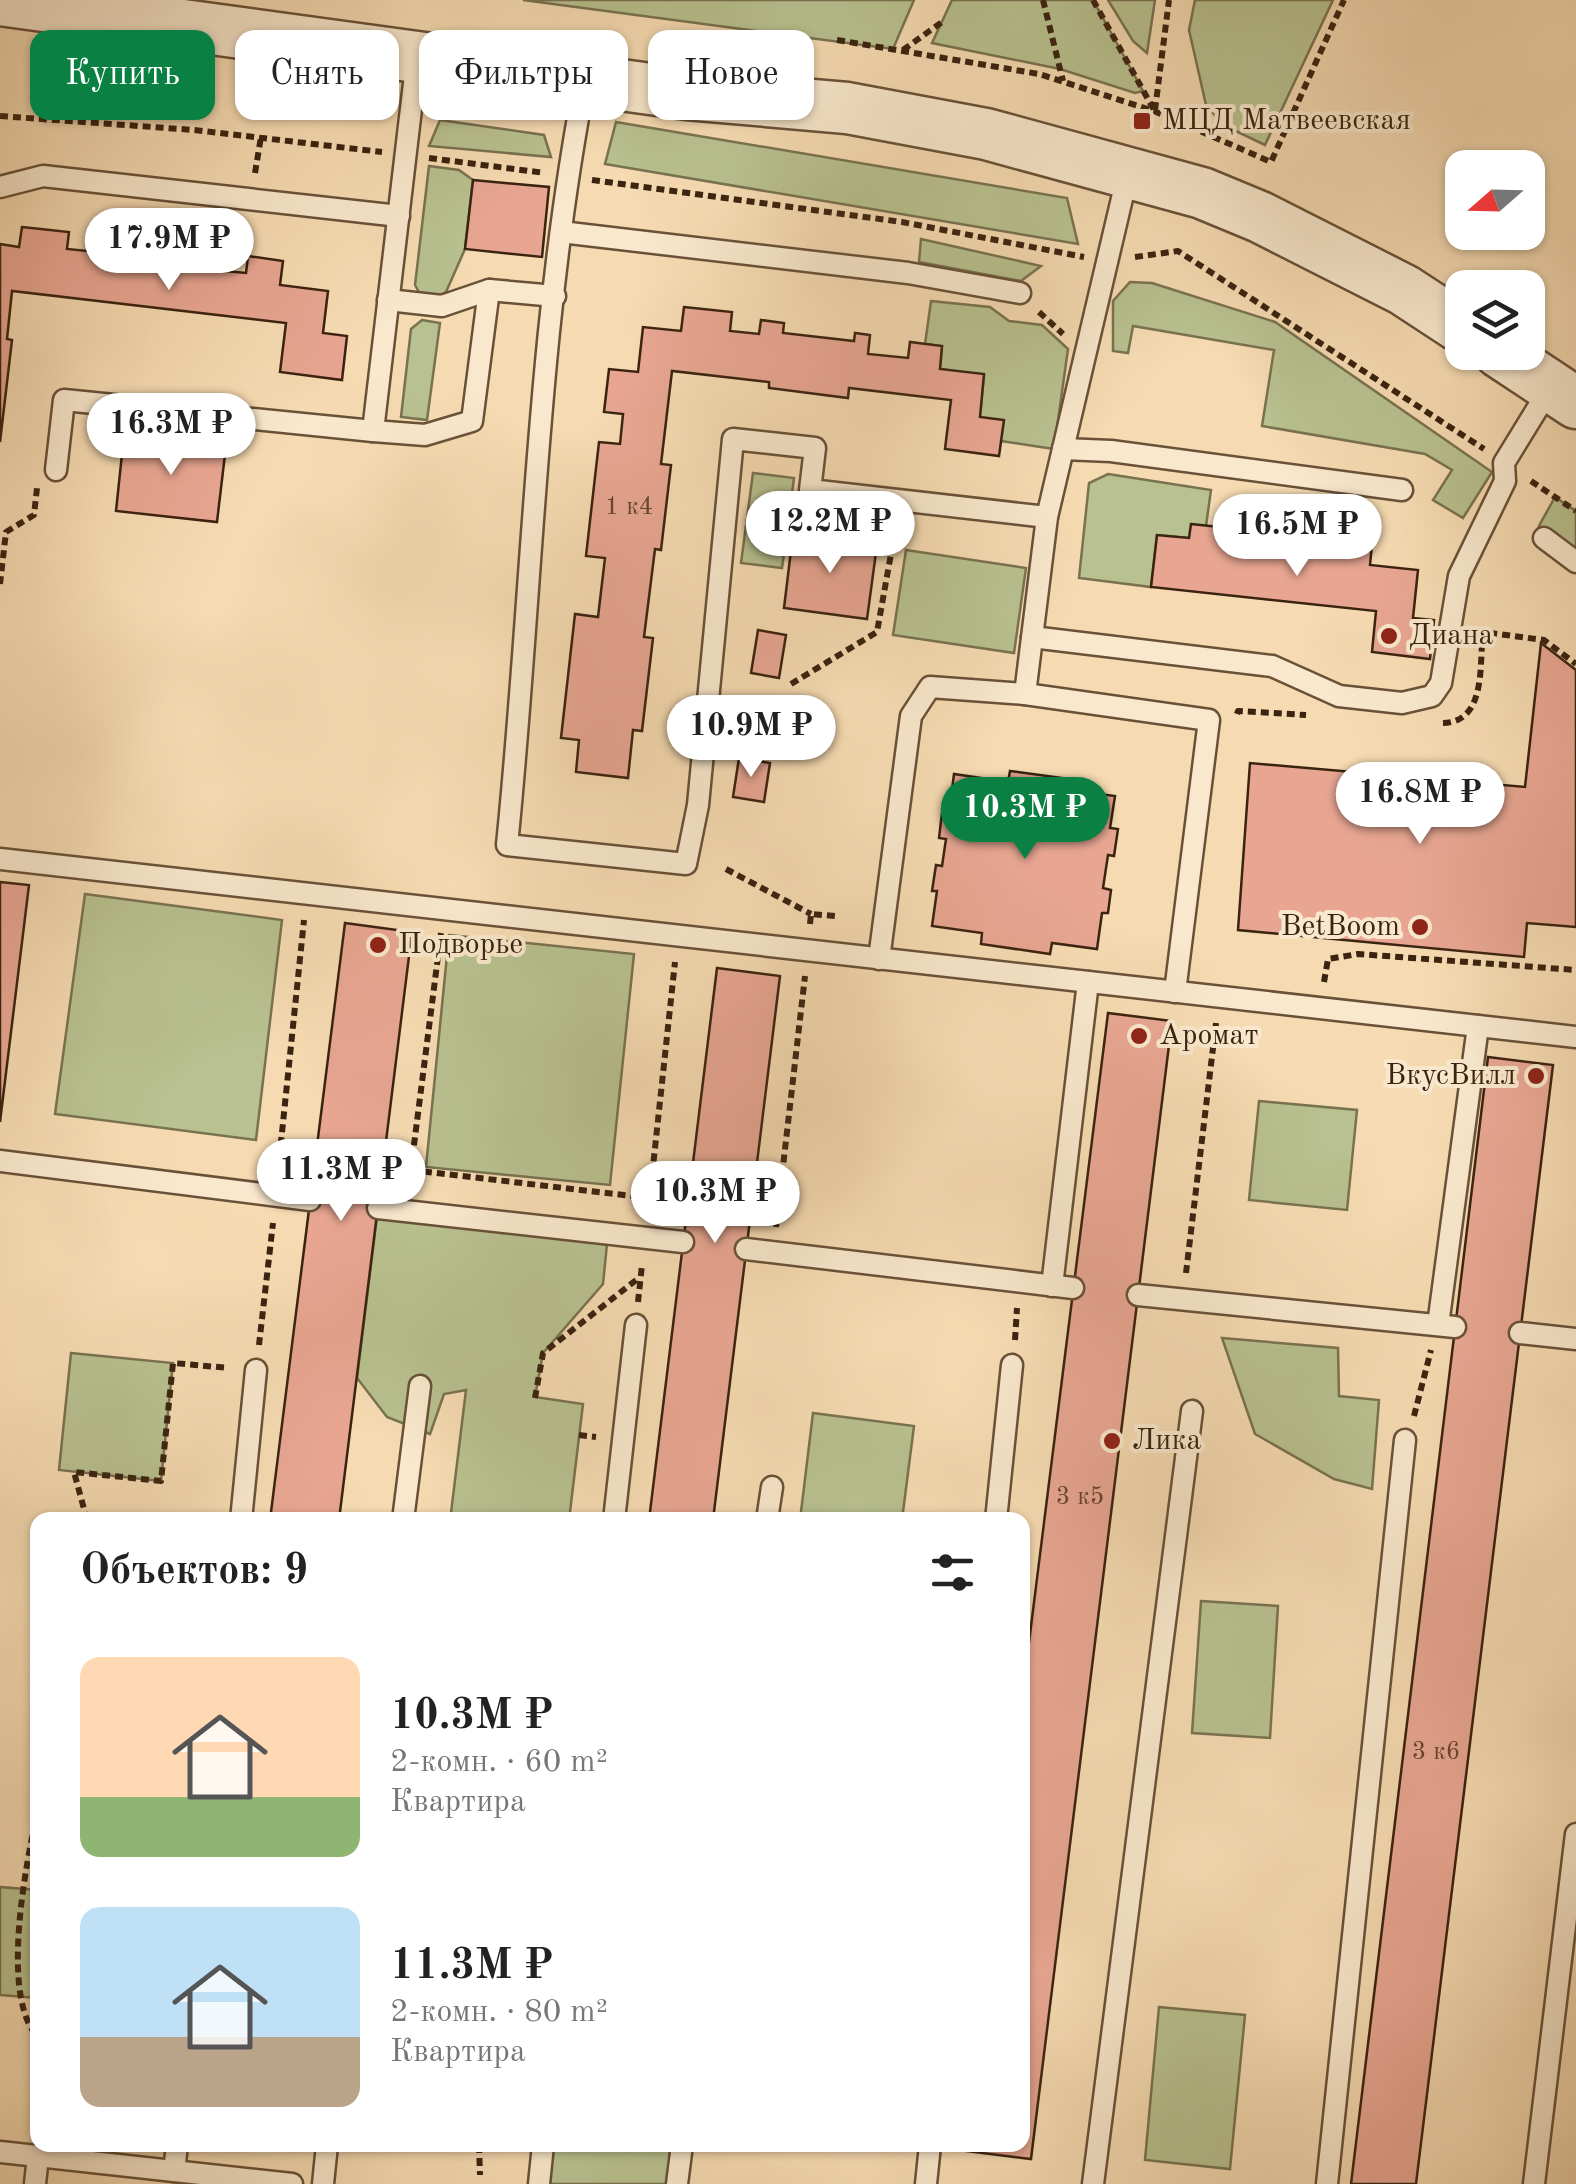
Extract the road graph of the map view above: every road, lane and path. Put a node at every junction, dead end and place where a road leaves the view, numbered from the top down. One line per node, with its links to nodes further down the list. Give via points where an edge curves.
1 (1043, 0): 12 (path)
2 (1093, 0): 14 (path)
3 (1169, 0): 14 (path)
4 (1344, 0): 14 (path, via 1271,162)
5 (2, 1): 6 (street)
6 (132, 18): 8 (street); 11 (street)
7 (942, 22): 10 (path)
8 (0, 28)
9 (838, 40): 10 (path)
10 (903, 50): 12 (path)
11 (417, 58): 18 (lane)
12 (1063, 82): 14 (path)
13 (628, 85): 16 (street, via 881,114)
14 (1154, 112)
15 (577, 120): 19 (lane)
16 (1129, 172): 24 (street, via 1260,217); 25 (lane)
17 (0, 187): 18 (lane, via 44,176)
18 (399, 216): 23 (lane)
19 (562, 232): 21 (lane, via 908,273); 22 (lane)
20 (489, 290): 22 (lane); 23 (lane, via 442,306); 28 (lane, via 472,420 425,435)
21 (1020, 293): 25 (path, via 1065,336)
22 (555, 296): 32 (lane, via 507,845 686,864 698,805 733,439 814,448 810,490)
23 (388, 300): 28 (lane)
24 (1445, 317)
25 (1087, 344): 29 (lane)
26 (1527, 370): 27 (street)
27 (1563, 394): 37 (lane, via 1504,463 1505,482 1459,576 1441,683 1432,696 1402,702 1339,696 1272,666)
28 (373, 431): 30 (lane, via 64,400)
29 (1063, 449): 31 (lane); 33 (lane)
30 (56, 470): 36 (path, via 39,469 34,516 6,532)
31 (1402, 490)
32 (901, 500): 33 (lane); 38 (path, via 877,632)
33 (1047, 517): 37 (lane)
34 (1544, 538): 35 (lane)
35 (1576, 562)
36 (0, 584)
37 (1032, 637): 39 (lane)
38 (790, 684)
39 (1025, 694): 48 (lane, via 930,687 911,716); 51 (lane, via 1209,720)
40 (0, 859): 42 (lane)
41 (726, 868): 44 (path)
42 (307, 894): 43 (lane); 58 (path)
43 (444, 910): 46 (lane); 57 (path)
44 (811, 914): 45 (path); 47 (path)
45 (835, 916)
46 (678, 936): 47 (lane); 59 (path)
47 (808, 951): 48 (lane); 66 (path)
48 (879, 959): 50 (lane)
49 (1576, 970): 53 (path, via 1358,954 1328,959)
50 (1088, 982): 51 (lane); 66 (lane, via 1063,1287)
51 (1176, 992): 52 (lane)
52 (1220, 997): 53 (lane); 69 (path)
53 (1320, 1008): 54 (lane)
54 (1478, 1026): 55 (lane); 71 (lane)
55 (1576, 1038)
56 (0, 1161): 58 (lane)
57 (410, 1170): 59 (path); 62 (path)
58 (275, 1196): 60 (lane); 75 (path)
59 (649, 1198): 63 (path)
60 (310, 1200)
61 (378, 1208): 62 (lane)
62 (411, 1212): 63 (lane)
63 (645, 1238): 64 (lane); 67 (path)
64 (683, 1242)
65 (746, 1250): 66 (lane)
66 (774, 1253)
67 (641, 1276): 70 (path); 77 (path, via 544,1353)
68 (1138, 1295): 69 (lane)
69 (1182, 1300): 71 (lane)
70 (637, 1315): 85 (lane)
71 (1447, 1326): 78 (path)
72 (1520, 1333): 73 (lane)
73 (1576, 1339)
74 (1012, 1366): 87 (lane)
75 (256, 1370): 82 (path, via 173,1363 161,1481 74,1472); 83 (lane)
76 (420, 1386): 84 (lane)
77 (535, 1398)
78 (1417, 1407)
79 (1192, 1411): 108 (lane)
80 (1406, 1440): 109 (lane)
81 (772, 1487): 86 (lane)
82 (85, 1512)
83 (242, 1512)
84 (404, 1512)
85 (615, 1512)
86 (769, 1512)
87 (997, 1512)
88 (1576, 1834): 90 (lane)
89 (30, 1844): 91 (path, via 8,1967 13,2005)
90 (1574, 1858): 110 (lane)
91 (30, 2032)
92 (0, 2152): 99 (lane)
93 (176, 2152): 100 (lane)
94 (326, 2152): 104 (lane)
95 (479, 2152): 101 (path)
96 (542, 2152): 105 (lane)
97 (681, 2152): 106 (lane)
98 (929, 2152): 107 (lane)
99 (38, 2156): 100 (lane); 102 (lane)
100 (174, 2171): 103 (lane)
101 (480, 2176)
102 (35, 2184)
103 (292, 2184)
104 (323, 2184)
105 (539, 2184)
106 (677, 2184)
107 (926, 2184)
108 (1093, 2184)
109 (1327, 2184)
110 (1534, 2184)

